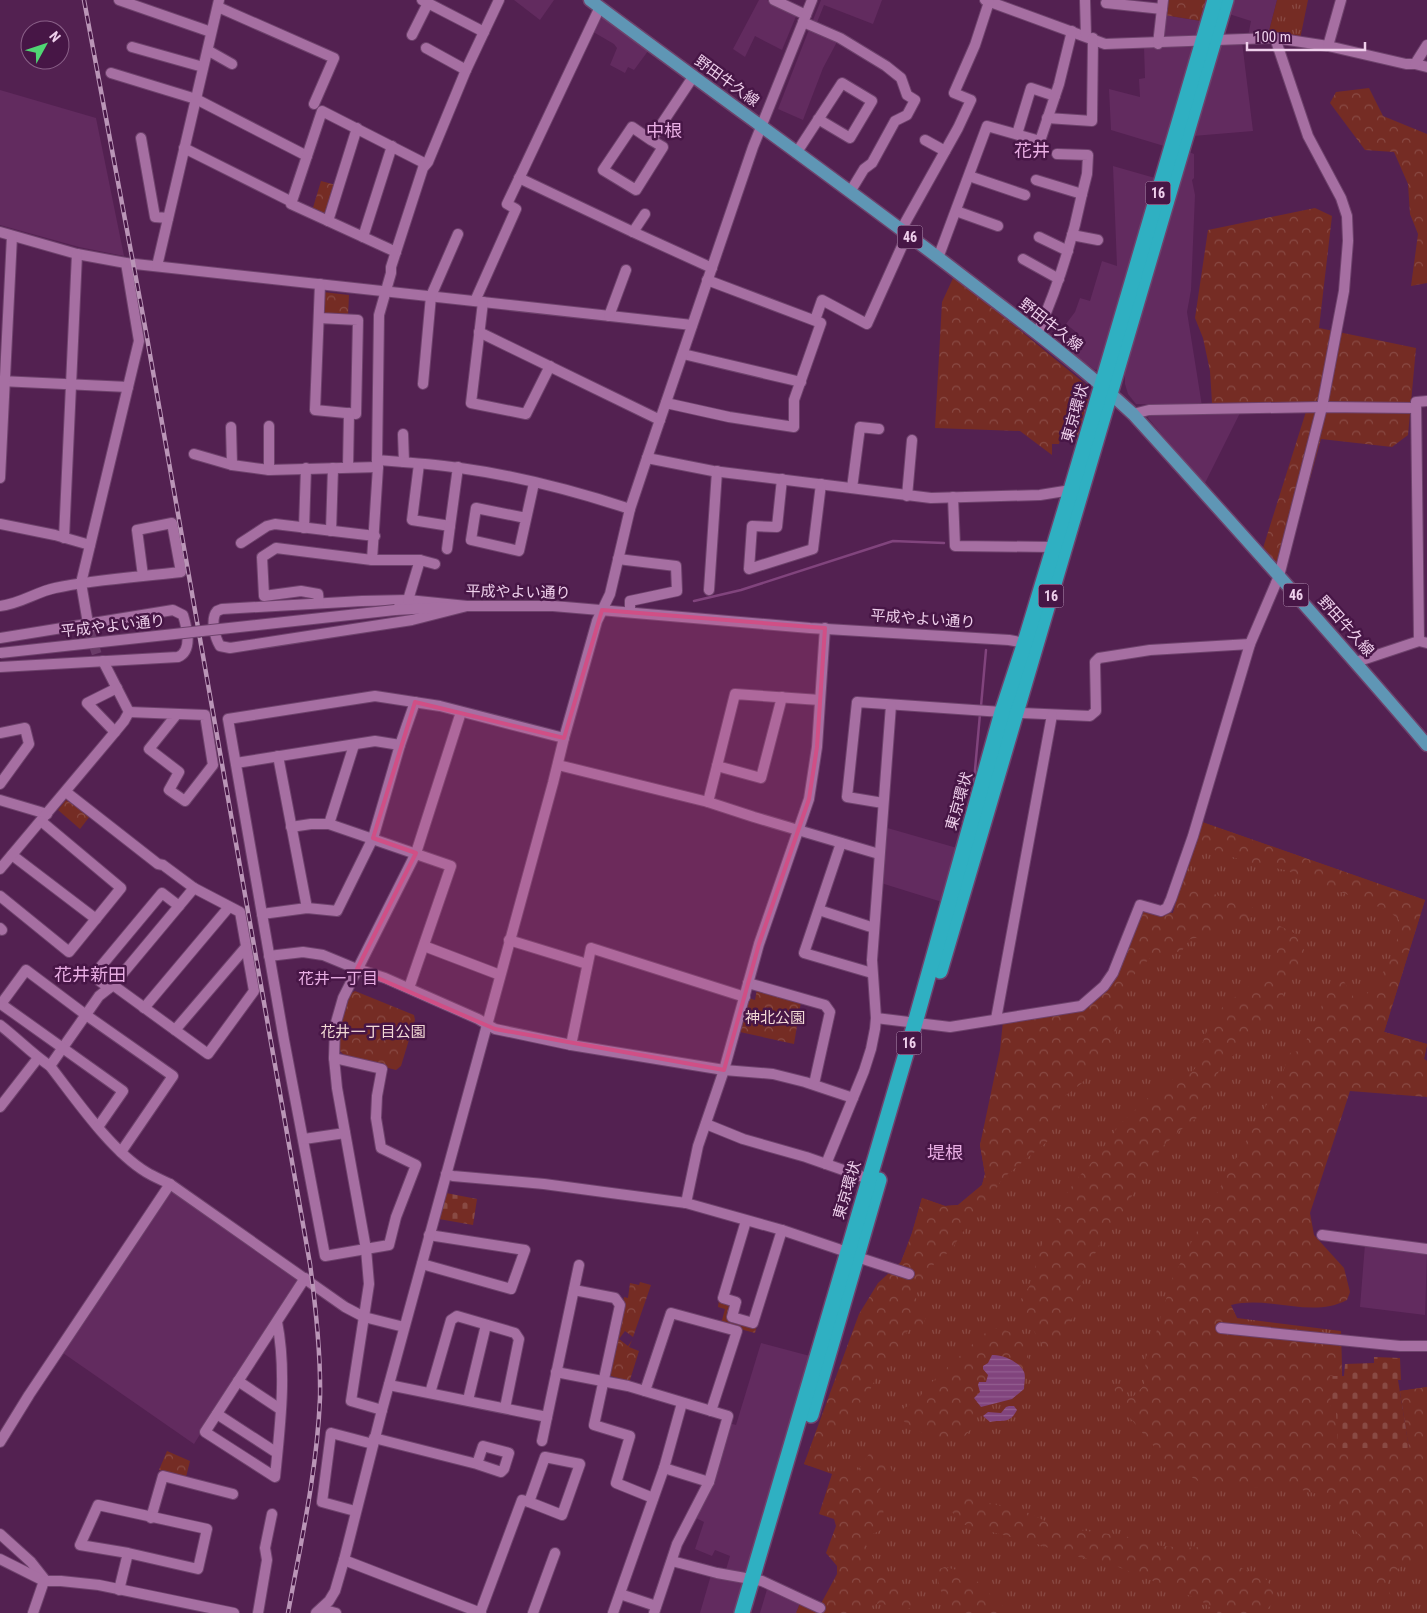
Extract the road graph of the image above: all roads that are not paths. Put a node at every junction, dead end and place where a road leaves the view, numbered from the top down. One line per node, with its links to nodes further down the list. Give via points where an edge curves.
1 (119, 0): 18 (street)
2 (499, 0): 19 (street)
3 (774, 0): 16 (street)
4 (812, 0): 16 (street)
5 (1085, 0): 21 (street)
6 (1215, 0): 23 (highway, 東京環状 / 16)
7 (1226, 0): 23 (highway, 東京環状 / 16)
8 (1341, 0): 26 (street)
9 (987, 1): 14 (street); 50 (street, via 975,45 954,93 971,100)
10 (425, 2): 19 (street); 20 (street)
11 (1106, 3): 15 (street)
12 (218, 4): 18 (street); 39 (street, via 334,58)
13 (595, 4): 36 (main road, 野田牛久線 / 46); 56 (street)
14 (1012, 5): 17 (street)
15 (1163, 5): 24 (street)
16 (805, 18): 42 (street); 58 (street, via 886,66 901,78 906,95 915,100 907,114 895,121 872,163 864,169)
17 (1072, 31): 21 (street); 37 (street)
18 (211, 32): 29 (street)
19 (484, 32): 34 (street)
20 (412, 35)
21 (1089, 37): 24 (street, via 1106,44); 40 (street, via 1092,121)
22 (1275, 38): 23 (street); 26 (street); 107 (street, via 1308,136 1348,216 1344,291)
23 (1208, 41): 24 (street); 104 (highway, 東京環状 / 16)
24 (1158, 44)
25 (132, 46): 32 (street)
26 (1328, 46): 31 (street)
27 (1427, 46): 31 (street)
28 (426, 48): 34 (street)
29 (208, 50): 30 (street); 32 (street)
30 (232, 64)
31 (1415, 64): 33 (street)
32 (203, 67): 38 (street)
33 (1427, 67)
34 (466, 70): 54 (street)
35 (111, 73): 38 (street)
36 (693, 77): 42 (main road, 野田牛久線 / 46); 46 (street)
37 (1055, 96): 40 (street); 44 (street, via 1031,88)
38 (196, 99): 49 (street); 53 (street)
39 (314, 104)
40 (1047, 118): 44 (street, via 1040,140)
41 (818, 120): 41 (street, via 842,83 876,102 850,138); 51 (street)
42 (762, 127): 51 (main road, 野田牛久線 / 46); 83 (street)
43 (357, 128): 48 (street); 53 (street, via 322,111); 65 (street)
44 (1017, 134): 55 (street, via 987,126)
45 (141, 138): 64 (street, via 155,217)
46 (651, 140): 46 (street, via 663,147 636,190 603,170 632,127)
47 (925, 140): 50 (street)
48 (392, 146): 54 (street); 73 (street)
49 (184, 148): 61 (street); 64 (street)
50 (945, 151): 69 (street)
51 (797, 152): 58 (main road, 野田牛久線 / 46)
52 (1057, 154): 60 (street, via 1088,155)
53 (307, 156): 61 (street)
54 (426, 164): 77 (street)
55 (969, 176): 59 (street); 62 (street)
56 (519, 178): 68 (street); 90 (street, via 507,204 516,209)
57 (1036, 180): 60 (street)
58 (850, 192): 69 (main road, 野田牛久線 / 46)
59 (1025, 194)
60 (1082, 194): 71 (street)
61 (292, 202): 65 (street)
62 (956, 211): 66 (street); 79 (street)
63 (645, 214): 68 (street)
64 (168, 218): 82 (street)
65 (328, 221): 73 (street)
66 (998, 226)
67 (0, 232): 72 (street)
68 (633, 232): 83 (street)
69 (904, 232): 79 (main road, 野田牛久線 / 46); 93 (street, via 867,324 822,300)
70 (458, 234): 89 (street)
71 (1072, 235): 75 (street); 76 (street)
72 (12, 236): 78 (street); 99 (street)
73 (363, 237): 77 (street)
74 (1039, 237): 76 (street)
75 (1098, 240)
76 (1068, 251): 85 (street)
77 (396, 252): 88 (street)
78 (77, 254): 81 (street); 102 (street)
79 (938, 258): 96 (main road, 野田牛久線 / 46)
80 (1023, 259): 85 (street)
81 (126, 263): 82 (street); 103 (street, via 139,341)
82 (157, 266): 87 (street)
83 (712, 268): 86 (street)
84 (626, 270): 91 (street)
85 (1059, 279): 96 (street)
86 (708, 280): 93 (street); 94 (street)
87 (320, 284): 88 (street); 92 (street)
88 (385, 290): 89 (street); 120 (street, via 379,315)
89 (432, 296): 90 (street); 101 (street)
90 (479, 301): 91 (street); 95 (street)
91 (609, 316): 94 (street)
92 (318, 318): 109 (street, via 315,410); 109 (street, via 358,320 356,414)
93 (815, 320): 100 (street, via 821,322)
94 (692, 325): 97 (street)
95 (479, 332): 98 (street); 98 (street, via 471,403 526,414)
96 (1037, 334): 104 (main road, 野田牛久線 / 46)
97 (682, 354): 100 (street); 106 (street)
98 (550, 366): 111 (street)
99 (3, 382): 102 (street); 129 (street)
100 (800, 382): 106 (street, via 794,400 794,427)
101 (423, 384)
102 (72, 385): 103 (street); 144 (street)
103 (128, 387): 146 (street)
104 (1106, 390): 110 (main road, 野田牛久線 / 46); 134 (highway, 東京環状 / 16); 168 (highway, 東京環状 / 16)
105 (1427, 401): 108 (street, via 1416,402)
106 (666, 403): 111 (street)
107 (1322, 407): 108 (street); 110 (street, via 1149,410); 155 (street)
108 (1416, 408): 147 (street)
109 (349, 413): 123 (street)
110 (1133, 414): 155 (main road, 野田牛久線 / 46)
111 (660, 420): 118 (street)
112 (269, 426): 127 (street)
113 (231, 427): 122 (street)
114 (880, 429): 133 (street, via 860,427)
115 (404, 434): 119 (street)
116 (912, 440): 135 (street)
117 (194, 454): 122 (street)
118 (647, 458): 128 (street); 137 (street)
119 (404, 462): 120 (street); 121 (street)
120 (378, 463): 123 (street); 143 (street)
121 (419, 464): 124 (street); 140 (street, via 412,520)
122 (232, 465): 127 (street)
123 (348, 467): 126 (street)
124 (458, 467): 131 (street); 140 (street)
125 (306, 468): 126 (street); 127 (street); 141 (street)
126 (333, 468): 142 (street)
127 (269, 470)
128 (716, 471): 130 (street); 157 (street)
129 (0, 478)
130 (782, 479): 132 (street); 132 (street, via 777,527 752,526 749,569 813,549)
131 (534, 483): 137 (street); 138 (street)
132 (821, 484): 133 (street)
133 (852, 488): 135 (street)
134 (1071, 490): 136 (street, via 1040,495); 148 (highway, 東京環状 / 16)
135 (907, 496): 136 (street)
136 (954, 497): 148 (street, via 955,546)
137 (630, 509): 150 (street)
138 (526, 518): 138 (street, via 519,551 471,540 476,508)
139 (0, 524): 144 (street)
140 (450, 526): 149 (street)
141 (304, 528): 142 (street); 145 (street, via 267,526)
142 (331, 531): 143 (street)
143 (375, 536): 151 (street)
144 (64, 538): 146 (street)
145 (241, 543)
146 (90, 544): 156 (street)
147 (1422, 546): 167 (street)
148 (1053, 547): 168 (highway, 東京環状 / 16)
149 (447, 549)
150 (618, 559): 162 (street, via 610,594); 163 (street, via 676,566 677,591 630,601)
151 (372, 560): 152 (street); 159 (street, via 276,548 262,557 264,596 300,591 318,594)
152 (420, 560): 153 (street); 158 (street)
153 (435, 564)
154 (142, 576): 154 (street, via 181,572 172,523 137,530); 156 (street)
155 (1279, 576): 169 (street); 172 (main road, 野田牛久線 / 46)
156 (81, 583): 160 (street); 164 (street)
157 (709, 590)
158 (408, 600): 159 (street); 161 (street)
159 (319, 603): 161 (street, via 222,609 213,619 217,642 230,648 412,620)
160 (0, 606)
161 (468, 606): 162 (street, 平成やよい通り, via 530,605); 170 (street, 平成やよい通り, bridge, via 395,610)
162 (602, 610): 163 (street, 平成やよい通り); 186 (street)
163 (630, 612): 165 (street, 平成やよい通り)
164 (89, 627): 166 (street); 171 (street, via 173,610 183,615 188,646 183,655)
165 (825, 628): 168 (street, 平成やよい通り); 176 (street)
166 (0, 638)
167 (1423, 642): 172 (street)
168 (1031, 644): 181 (highway, 東京環状 / 16)
169 (1250, 644): 183 (street, via 1150,650 1099,658 1095,662 1096,711 1090,716); 233 (street, via 1193,836 1167,908 1160,911 1140,905 1113,973 1104,986 1081,1006)
170 (0, 654)
171 (103, 661): 173 (street); 174 (street)
172 (1356, 662): 189 (main road, 野田牛久線 / 46)
173 (0, 667)
174 (117, 688): 179 (street); 184 (street, via 87,703)
175 (782, 697): 176 (street); 193 (street, via 735,694); 193 (street, via 761,778)
176 (820, 700): 202 (street, via 814,777)
177 (415, 702): 180 (street); 188 (street); 191 (street, via 375,696 228,719)
178 (891, 705): 181 (street); 198 (street); 198 (street, via 857,702 847,797)
179 (129, 712): 182 (street); 184 (street)
180 (461, 712): 186 (street); 205 (street)
181 (1009, 713): 183 (street); 235 (highway, 東京環状 / 16)
182 (177, 714): 182 (street, via 205,715 213,765 185,801 169,790 179,772 149,749)
183 (1052, 715): 233 (street)
184 (115, 732): 195 (street)
185 (0, 733): 194 (street, via 25,728 28,744)
186 (564, 738): 192 (street)
187 (354, 745): 188 (street, via 375,741); 190 (street); 200 (street)
188 (400, 745): 203 (street)
189 (1427, 746)
190 (278, 756): 191 (street); 201 (street)
191 (236, 763): 215 (street)
192 (558, 765): 197 (street); 218 (street)
193 (717, 766): 197 (street)
194 (0, 784)
195 (66, 792): 199 (street); 209 (street)
196 (0, 800): 199 (street)
197 (708, 802): 202 (street)
198 (883, 803): 206 (street)
199 (44, 818): 207 (street); 216 (street, via 121,888)
200 (330, 824): 201 (street); 203 (street)
201 (291, 827): 213 (street)
202 (799, 831): 204 (street); 226 (street)
203 (373, 838): 205 (street); 213 (street, via 338,911)
204 (841, 843): 206 (street); 214 (street)
205 (416, 853): 219 (street, via 451,866); 223 (street)
206 (879, 854): 217 (street)
207 (12, 855): 208 (street); 216 (street)
208 (0, 869)
209 (194, 888): 211 (street); 212 (street)
210 (0, 896): 216 (street, via 69,952)
211 (179, 906): 227 (street); 227 (street, via 162,893 97,971 98,980)
212 (229, 907): 220 (street, via 240,912); 230 (street)
213 (307, 908): 215 (street)
214 (819, 910): 217 (street); 224 (street, via 804,953)
215 (262, 914): 221 (street)
216 (96, 919)
217 (874, 928): 224 (street)
218 (509, 940): 222 (street); 225 (street)
219 (424, 946): 225 (street); 228 (street)
220 (246, 947): 237 (street); 237 (street, via 254,992 208,1054)
221 (269, 956): 223 (street, via 315,953); 250 (street)
222 (587, 964): 229 (street, via 591,948); 238 (street)
223 (357, 969): 228 (street); 241 (street, via 338,1011)
224 (872, 973): 232 (street)
225 (500, 976): 234 (street)
226 (748, 983): 229 (street); 244 (street, via 828,1008 824,1046)
227 (111, 986): 230 (street); 231 (street, via 99,996)
228 (409, 988): 234 (street)
229 (745, 998): 243 (street)
230 (144, 1008): 237 (street)
231 (86, 1015): 239 (street); 239 (street, via 26,970 1,1004); 251 (street, via 174,1076)
232 (876, 1018): 235 (street); 245 (street, via 871,1049)
233 (996, 1019): 235 (street, via 950,1027)
234 (488, 1024): 238 (street); 253 (street)
235 (920, 1024): 254 (highway, 東京環状 / 16); 263 (highway, 東京環状 / 16)
236 (0, 1025): 240 (street)
237 (176, 1030)
238 (571, 1045): 243 (street)
239 (62, 1048): 242 (street); 248 (street, via 123,1091)
240 (38, 1058): 242 (street); 246 (street)
241 (334, 1058): 249 (street); 261 (street, via 384,1069 377,1096 376,1118 381,1148 416,1165 389,1245)
242 (50, 1066): 248 (street)
243 (724, 1070): 244 (street, via 773,1074); 247 (street)
244 (814, 1084): 245 (street)
245 (853, 1098): 252 (street)
246 (0, 1107)
247 (706, 1124): 252 (street, via 743,1139); 256 (street)
248 (98, 1127): 251 (street)
249 (345, 1133): 250 (street); 261 (street)
250 (304, 1140): 261 (street, via 324,1256)
251 (121, 1152): 255 (street, via 145,1172)
252 (826, 1164): 254 (street)
253 (446, 1174): 256 (street); 259 (street)
254 (869, 1179): 263 (highway, 東京環状 / 16)
255 (170, 1184): 267 (street); 291 (street)
256 (686, 1203): 257 (street)
257 (746, 1221): 258 (street); 258 (street, via 723,1298 736,1302 732,1317 753,1323)
258 (782, 1230): 263 (street)
259 (430, 1235): 264 (street); 264 (street, via 525,1250 511,1289)
260 (1322, 1235): 262 (street)
261 (366, 1249): 269 (street, via 369,1284)
262 (1427, 1249)
263 (852, 1254): 266 (street); 309 (highway, 東京環状 / 16)
264 (422, 1264): 272 (street)
265 (579, 1265): 268 (street)
266 (909, 1274)
267 (305, 1278): 269 (street, via 345,1307); 270 (street)
268 (574, 1290): 275 (street); 277 (street, via 615,1298 620,1305)
269 (364, 1316): 272 (street); 285 (street, via 351,1401)
270 (277, 1322): 276 (street); 284 (street, via 282,1370)
271 (486, 1325): 280 (street, via 457,1316 451,1320); 281 (street); 283 (street, via 514,1333 519,1339)
272 (404, 1327): 278 (street)
273 (1221, 1328): 274 (street)
274 (1427, 1346)
275 (556, 1372): 277 (street); 288 (street)
276 (238, 1381): 284 (street); 287 (street)
277 (602, 1381): 279 (street); 297 (street, via 594,1426 630,1436 616,1483)
278 (389, 1385): 280 (street); 285 (street)
279 (645, 1392): 282 (street); 286 (street, via 671,1313 737,1331)
280 (430, 1393): 281 (street)
281 (468, 1400): 283 (street)
282 (682, 1403): 286 (street); 294 (street)
283 (505, 1408): 288 (street)
284 (280, 1410): 292 (street)
285 (382, 1410): 289 (street)
286 (711, 1411): 295 (street, via 728,1416)
287 (217, 1414): 292 (street); 292 (street, via 205,1432 275,1477)
288 (547, 1417): 290 (street)
289 (374, 1441): 293 (street); 299 (street); 299 (street, via 330,1433 322,1502)
290 (542, 1441)
291 (0, 1442)
292 (277, 1453)
293 (477, 1464)
294 (664, 1468): 295 (street); 297 (street)
295 (709, 1482): 307 (street, via 681,1535)
296 (233, 1494): 301 (street, via 163,1476)
297 (653, 1498): 311 (street)
298 (528, 1502): 298 (street, via 562,1515 580,1464 545,1458); 320 (street, via 522,1500)
299 (355, 1511): 306 (street)
300 (272, 1514): 318 (street)
301 (151, 1518): 303 (street, via 98,1505 80,1545); 303 (street, via 207,1529 198,1569)
302 (0, 1534): 308 (street)
303 (128, 1553): 310 (street)
304 (555, 1553): 321 (street)
305 (0, 1559): 308 (street)
306 (344, 1560): 313 (street); 315 (street, via 329,1601)
307 (672, 1561): 309 (street); 314 (street)
308 (45, 1581): 310 (street, via 99,1585); 316 (street)
309 (757, 1581): 312 (street); 323 (highway, 東京環状 / 16); 324 (highway, 東京環状 / 16)
310 (119, 1590): 317 (street)
311 (620, 1594): 314 (street); 322 (street)
312 (820, 1608)
313 (464, 1610): 320 (street)
314 (655, 1610)
315 (318, 1611): 319 (street)
316 (33, 1613)
317 (234, 1613)
318 (258, 1613)
319 (336, 1613)
320 (480, 1613)
321 (534, 1613)
322 (613, 1613)
323 (742, 1613)
324 (753, 1613)

